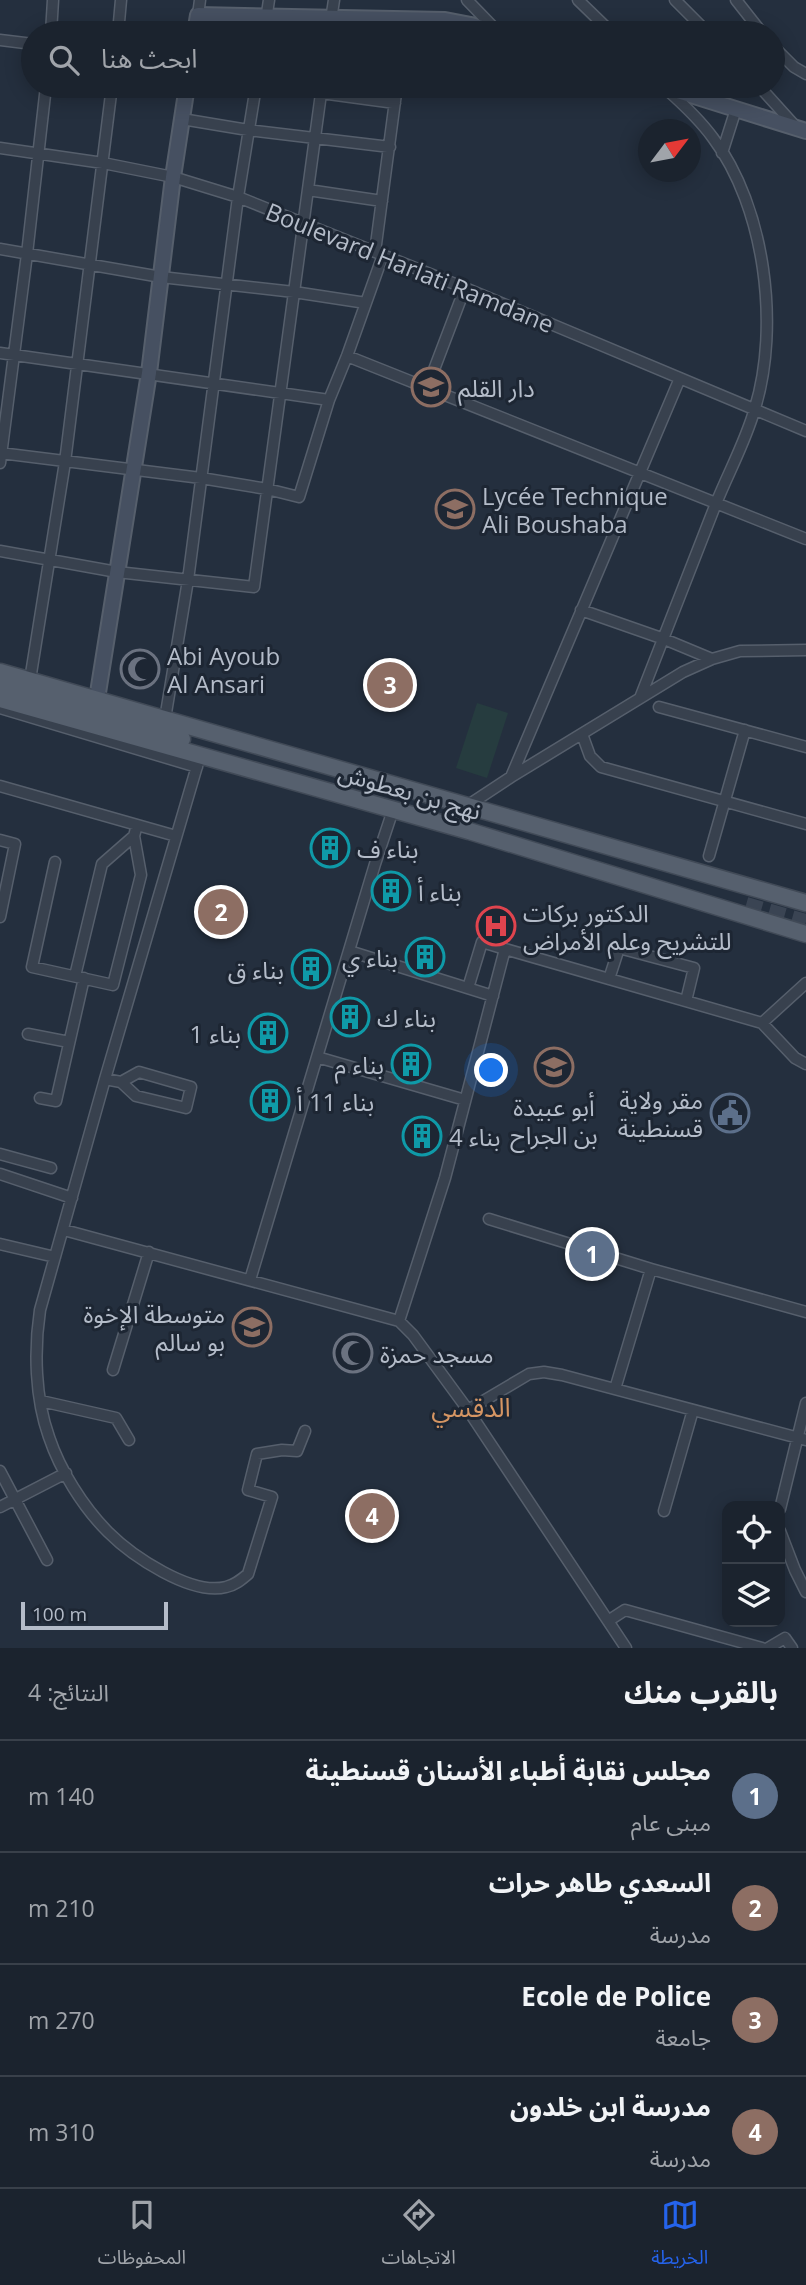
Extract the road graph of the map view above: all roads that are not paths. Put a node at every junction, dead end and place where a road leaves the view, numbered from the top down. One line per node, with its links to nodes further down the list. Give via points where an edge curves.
1 (121, 0): 13 (street)
2 (269, 0): 10 (street)
3 (334, 0): 11 (street)
4 (579, 0): 18 (street)
5 (675, 0): 19 (street)
6 (736, 0): 20 (street)
7 (52, 2): 12 (street)
8 (473, 2): 17 (street)
9 (199, 7): 10 (street)
10 (267, 17): 11 (street); 14 (street)
11 (331, 18): 15 (street); 16 (street)
12 (51, 21)
13 (119, 21)
14 (266, 21)
15 (331, 21)
16 (358, 21)
17 (488, 21)
18 (600, 21)
19 (696, 21)
20 (753, 21)
21 (0, 40): 22 (street)
22 (21, 43)
23 (785, 57): 24 (street)
24 (806, 74)
25 (45, 98): 43 (street)
26 (111, 98): 45 (street)
27 (185, 98): 37 (street)
28 (254, 98): 38 (street)
29 (321, 98): 40 (street)
30 (367, 98): 35 (street)
31 (396, 98): 35 (street)
32 (676, 98): 44 (street)
33 (701, 98): 36 (street)
34 (771, 98): 39 (street)
35 (395, 103): 41 (street)
36 (736, 109): 39 (street); 44 (street)
37 (182, 119): 38 (street); 46 (street)
38 (248, 130): 40 (street); 48 (street)
39 (802, 130)
40 (315, 139): 41 (street); 47 (street)
41 (390, 147): 49 (street)
42 (0, 148): 43 (street, Boulevard Harlati Ramdane)
43 (38, 152): 45 (street, Boulevard Harlati Ramdane); 52 (street)
44 (722, 153): 70 (street, via 744,196 764,278 766,357)
45 (103, 163): 46 (street, Boulevard Harlati Ramdane); 54 (street)
46 (173, 177): 48 (street, Boulevard Harlati Ramdane); 55 (street)
47 (308, 190): 49 (street); 50 (street)
48 (238, 197): 50 (street, Boulevard Harlati Ramdane); 56 (street)
49 (382, 201): 53 (street)
50 (303, 223): 53 (street, Boulevard Harlati Ramdane); 58 (street)
51 (0, 249): 52 (street)
52 (27, 254): 54 (street); 61 (street)
53 (379, 254): 57 (street, Boulevard Harlati Ramdane); 59 (street)
54 (91, 266): 55 (street); 63 (street)
55 (161, 276): 56 (street); 64 (street)
56 (228, 284): 58 (street); 66 (street)
57 (465, 288): 65 (street, Boulevard Harlati Ramdane); 67 (street)
58 (294, 292): 59 (street); 68 (street)
59 (366, 303): 62 (street)
60 (0, 353): 61 (street)
61 (13, 355): 63 (street); 72 (street)
62 (347, 356): 67 (street); 69 (street)
63 (78, 364): 64 (street); 73 (street)
64 (149, 373): 66 (street); 74 (street)
65 (680, 378): 70 (street, Boulevard Harlati Ramdane); 75 (street)
66 (214, 382): 68 (street); 76 (street)
67 (427, 388): 75 (street)
68 (282, 392): 69 (street); 77 (street)
69 (329, 400): 77 (street, via 299,497)
70 (755, 410): 71 (street, Boulevard Harlati Ramdane); 78 (street)
71 (806, 431)
72 (0, 456): 73 (street)
73 (65, 462): 74 (street); 81 (street)
74 (133, 469): 76 (street); 82 (street)
75 (639, 473): 78 (street); 84 (street)
76 (201, 478): 77 (street); 83 (street)
77 (267, 489): 83 (street, via 254,587)
78 (716, 504): 79 (street); 85 (street)
79 (806, 539)
80 (0, 551): 81 (street)
81 (49, 560): 82 (street); 89 (street)
82 (117, 572): 83 (street); 93 (street)
83 (188, 580): 96 (street)
84 (581, 610): 85 (street); 101 (street)
85 (664, 639): 87 (street); 91 (street)
86 (806, 649): 87 (street, via 750,651)
87 (712, 659): 91 (street)
88 (0, 672): 89 (main road)
89 (33, 681): 90 (main road, نهج بن بعطوش, via 108,708 748,902); 93 (main road, نهج بن بعطوش)
90 (0, 686)
91 (640, 698): 98 (street)
92 (0, 699): 100 (main road, نهج بن بعطوش)
93 (99, 700): 96 (main road, نهج بن بعطوش)
94 (659, 707): 97 (street)
95 (0, 708): 100 (street)
96 (165, 719): 104 (main road, نهج بن بعطوش)
97 (745, 730): 99 (street); 103 (street)
98 (582, 734): 101 (street); 103 (street, via 587,751 601,767)
99 (806, 747)
100 (198, 762): 105 (main road, نهج بن بعطوش); 109 (street)
101 (512, 777): 104 (street)
102 (0, 786): 107 (street)
103 (725, 803): 106 (street); 111 (street)
104 (467, 806): 113 (main road, نهج بن بعطوش)
105 (393, 810): 115 (main road, نهج بن بعطوش); 117 (street)
106 (806, 824)
107 (137, 825): 108 (street); 109 (street)
108 (134, 836): 118 (street, via 102,864); 118 (street, via 141,875 113,985)
109 (176, 836): 129 (street)
110 (0, 839): 114 (street, via 15,844)
111 (709, 856)
112 (55, 862): 118 (street, via 32,967)
113 (806, 903)
114 (0, 917)
115 (806, 934)
116 (505, 949): 119 (street); 121 (street, via 482,942); 122 (street)
117 (349, 951): 121 (street); 127 (street)
118 (79, 977): 126 (street)
119 (609, 979): 123 (street); 123 (street, via 619,948 694,968)
120 (806, 983): 124 (street)
121 (468, 988): 122 (street)
122 (493, 996): 132 (street)
123 (687, 1001): 124 (street)
124 (762, 1023): 128 (street, via 795,1059)
125 (28, 1034): 126 (street)
126 (69, 1042): 131 (street, via 56,1101)
127 (317, 1057): 132 (street); 143 (street)
128 (806, 1064)
129 (105, 1079): 130 (street); 136 (street)
130 (121, 1082): 130 (street, via 136,1096 186,1108 191,1087 139,1072)
131 (40, 1098)
132 (466, 1100): 145 (street)
133 (0, 1154): 134 (street)
134 (51, 1168)
135 (0, 1174): 136 (street)
136 (72, 1198): 138 (street)
137 (489, 1219): 142 (street)
138 (64, 1230): 140 (street); 141 (street)
139 (0, 1244): 141 (street)
140 (149, 1252): 143 (street); 146 (street)
141 (55, 1257): 148 (street, via 35,1341)
142 (651, 1269): 144 (street); 147 (street)
143 (250, 1280): 145 (street)
144 (806, 1312)
145 (399, 1321): 150 (street)
146 (113, 1370)
147 (615, 1389): 150 (street, via 562,1374 528,1374); 151 (street)
148 (41, 1401): 154 (street, via 116,1418); 156 (street, via 48,1437)
149 (806, 1403): 153 (street)
150 (468, 1410): 164 (street)
151 (693, 1410): 153 (street); 160 (street)
152 (304, 1431): 156 (street, via 298,1451 257,1454 248,1490 272,1497 248,1574 224,1588 204,1588 175,1579 135,1554 108,1532)
153 (801, 1439): 158 (street)
154 (130, 1440)
155 (0, 1471): 157 (street)
156 (66, 1473): 157 (street)
157 (15, 1500): 159 (street); 162 (street)
158 (782, 1501)
159 (0, 1507)
160 (664, 1511)
161 (785, 1545): 163 (street)
162 (47, 1560)
163 (806, 1592)
164 (608, 1620): 165 (street); 166 (street, via 625,1610)
165 (626, 1648)
166 (762, 1648)
167 (768, 1648): 168 (street, via 785,1637)
168 (792, 1648)

